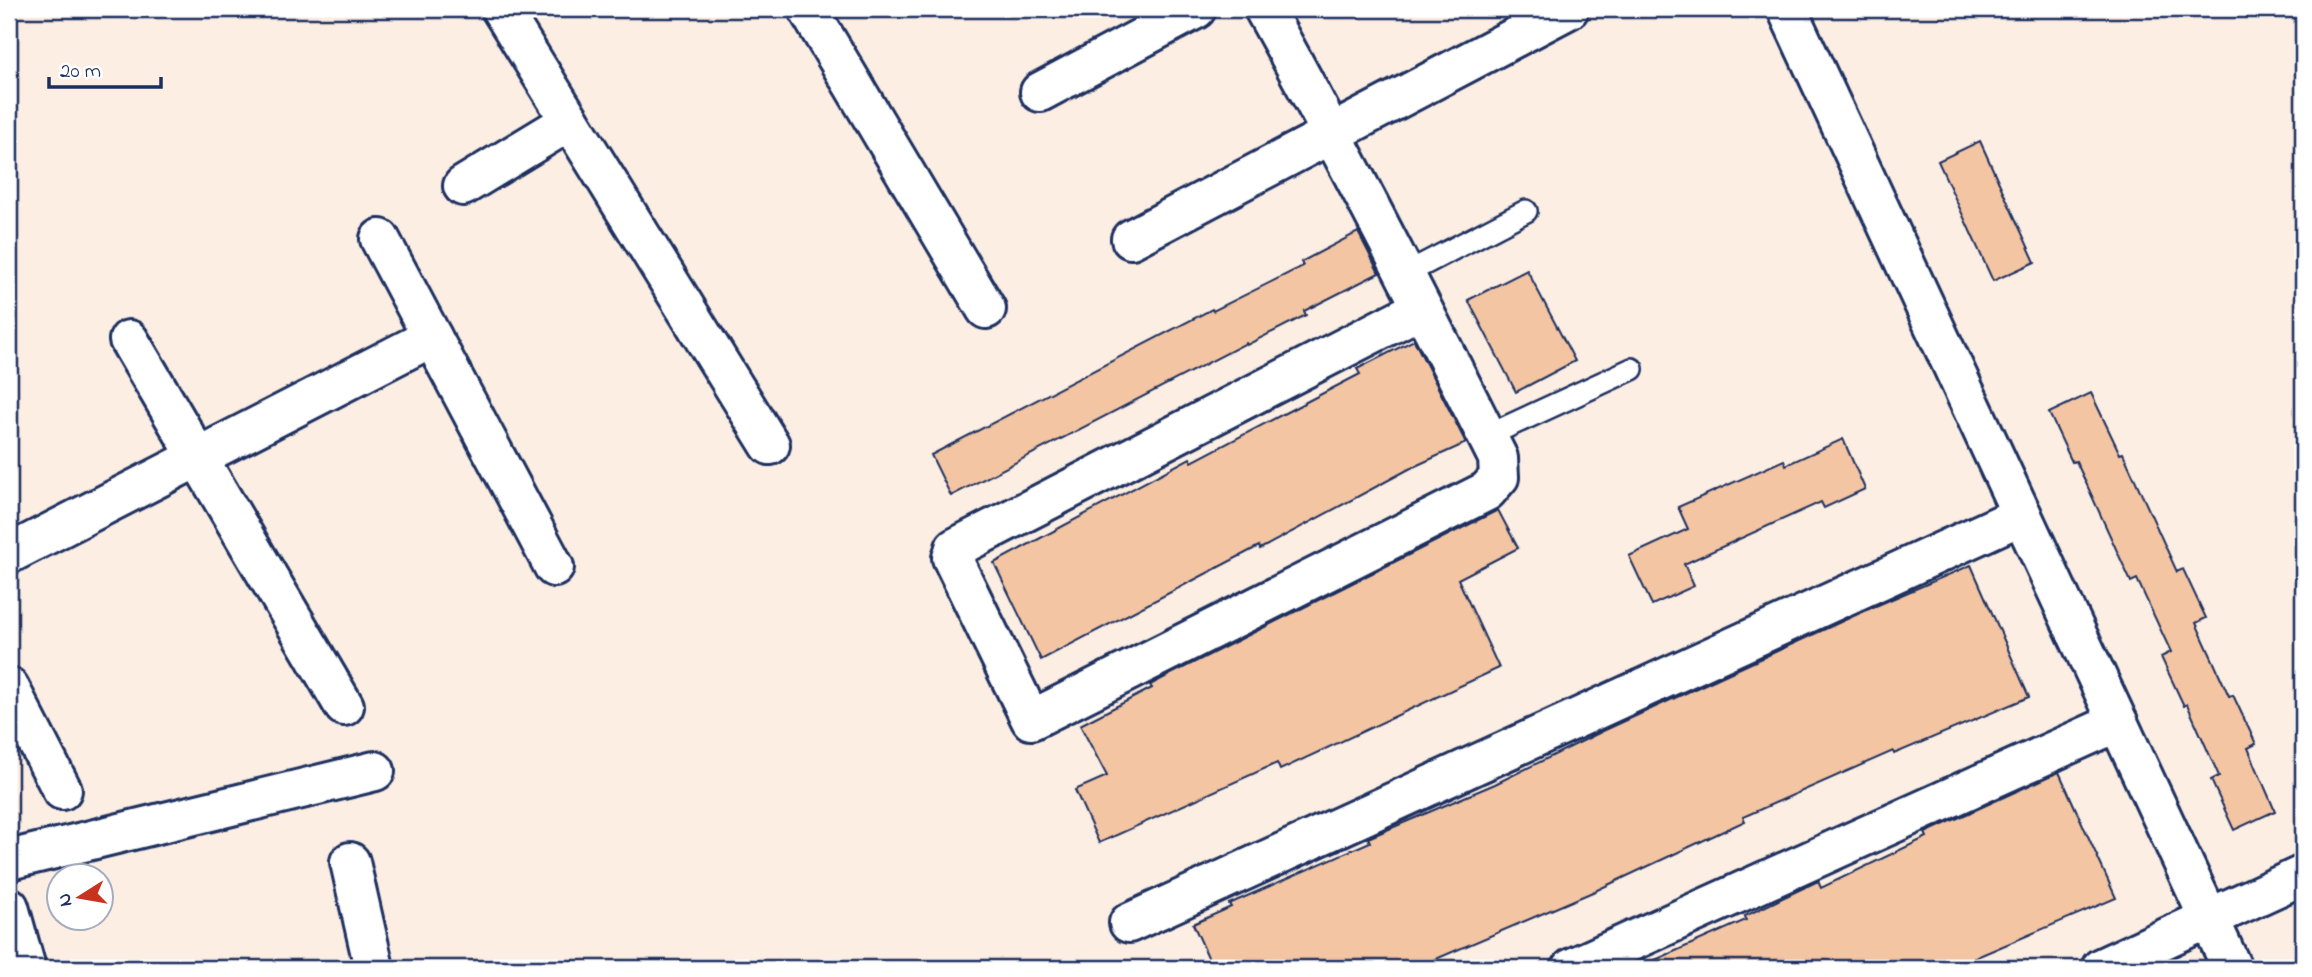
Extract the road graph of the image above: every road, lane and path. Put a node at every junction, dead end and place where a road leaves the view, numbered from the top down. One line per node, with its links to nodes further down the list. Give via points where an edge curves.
1 (501, 9): 8 (street)
2 (807, 9): 16 (street)
3 (1196, 9): 7 (street)
4 (1264, 9): 9 (street)
5 (1569, 9): 9 (street)
6 (1787, 9): 23 (street)
7 (1040, 92)
8 (570, 121): 10 (street); 21 (street)
9 (1334, 135): 13 (street); 14 (street)
10 (463, 186)
11 (1525, 211): 14 (lane)
12 (380, 239): 17 (street)
13 (1131, 239)
14 (1405, 274): 15 (street)
15 (1422, 308): 20 (street); 20 (street, via 955,548 952,558 1028,716 1037,720 1487,491 1499,477 1498,458)
16 (986, 309)
17 (432, 337): 22 (street); 25 (street)
18 (129, 340): 22 (street)
19 (1632, 369): 20 (lane)
20 (1487, 436)
21 (770, 445)
22 (198, 459): 24 (street); 27 (street)
23 (2022, 515): 28 (street); 36 (street)
24 (9, 554)
25 (554, 566)
26 (9, 687): 30 (street)
27 (344, 706)
28 (2118, 722): 35 (street); 39 (street)
29 (375, 771): 31 (street)
30 (62, 790)
31 (9, 860)
32 (350, 862): 38 (street)
33 (2303, 874): 35 (street)
34 (9, 907): 37 (street)
35 (2209, 919): 40 (street); 41 (street)
36 (1129, 923)
37 (26, 968)
38 (374, 968)
39 (1572, 968)
40 (2101, 968)
41 (2232, 968)

